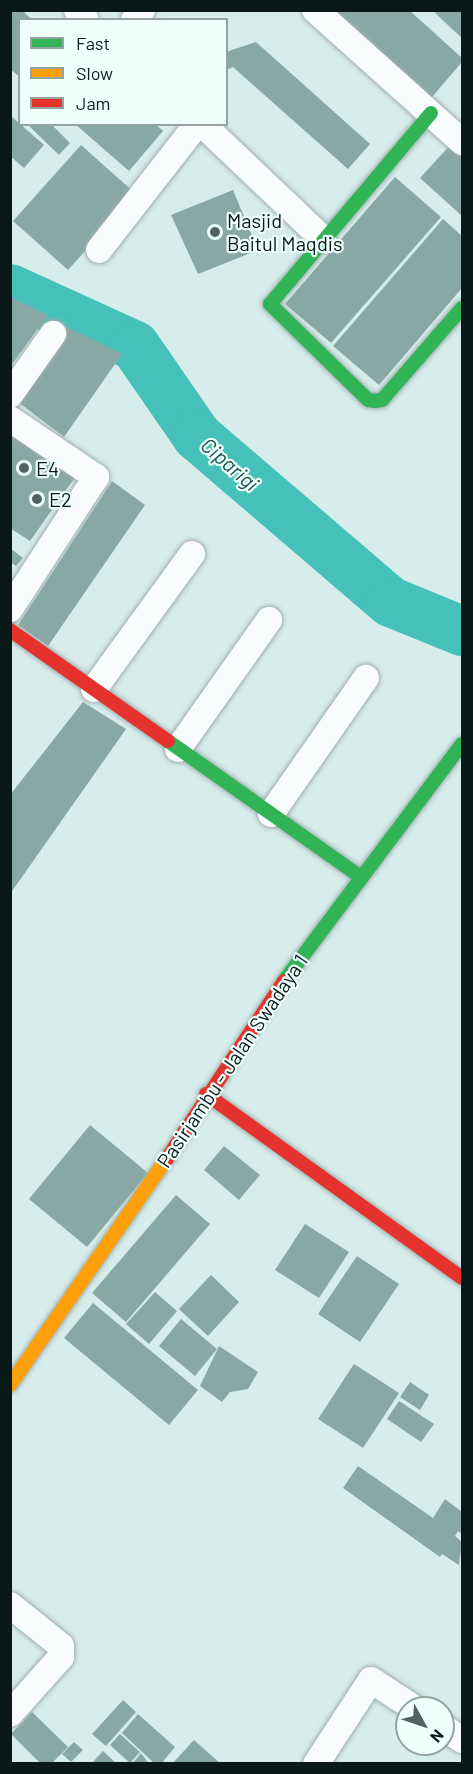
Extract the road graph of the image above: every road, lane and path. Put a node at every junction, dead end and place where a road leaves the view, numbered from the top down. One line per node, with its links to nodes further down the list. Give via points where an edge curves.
1 (315, 10): 2 (street)
2 (431, 113): 5 (street); 6 (street)
3 (194, 126): 7 (street)
4 (204, 126): 6 (street)
5 (462, 142)
6 (323, 239): 8 (street, via 270,304 368,400 382,400)
7 (99, 250)
8 (462, 308)
9 (52, 334): 10 (street)
10 (10, 395)
11 (10, 419): 13 (street, via 96,477)
12 (192, 554): 17 (street)
13 (10, 609)
14 (269, 620): 19 (street)
15 (10, 630): 17 (street)
16 (366, 678): 20 (street)
17 (94, 689): 19 (street)
18 (462, 744): 21 (street, Pasirjambu - Jalan Swadaya 1)
19 (178, 749): 20 (street)
20 (271, 814): 21 (street)
21 (362, 879): 22 (street, Pasirjambu - Jalan Swadaya 1, via 290,972)
22 (206, 1094): 23 (street); 24 (street, Pasirjambu - Jalan Swadaya 1, via 100,1260)
23 (462, 1278)
24 (10, 1385)
25 (10, 1605): 27 (street, via 61,1646 61,1657)
26 (396, 1696): 28 (street, via 371,1680)
27 (10, 1714)
28 (316, 1764)

